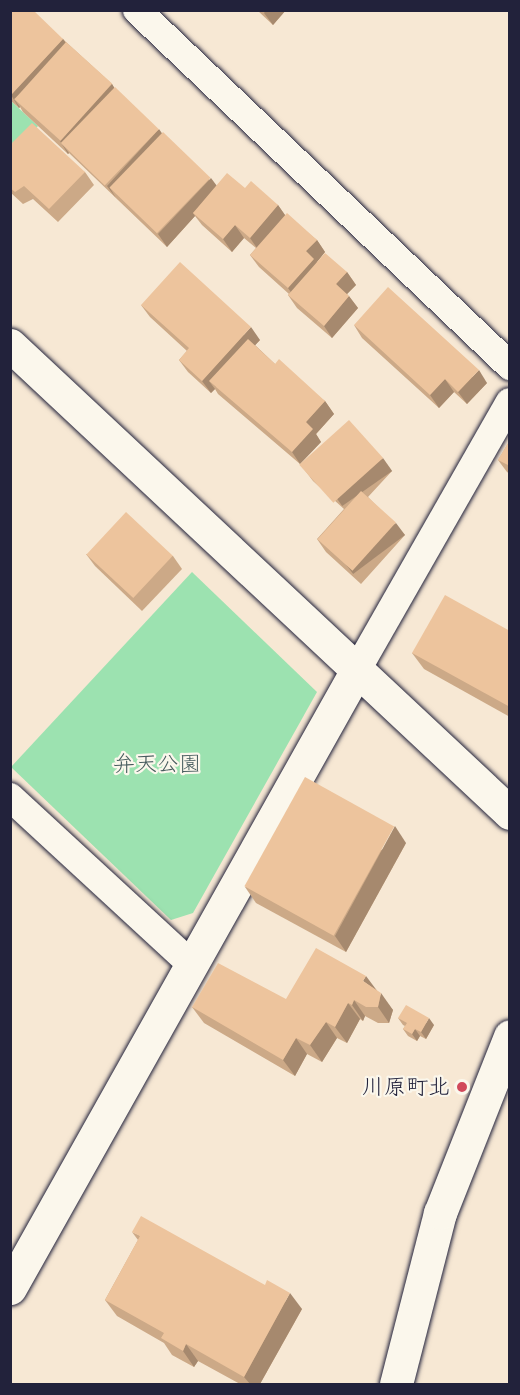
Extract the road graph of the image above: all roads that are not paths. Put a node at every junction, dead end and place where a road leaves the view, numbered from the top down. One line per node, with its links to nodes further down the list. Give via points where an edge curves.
1 (137, 10): 3 (street)
2 (10, 345): 5 (street)
3 (510, 366)
4 (510, 402): 5 (street)
5 (358, 668): 7 (street); 8 (street)
6 (10, 797): 8 (street)
7 (510, 813)
8 (191, 964): 10 (street)
9 (510, 1035): 11 (street, via 440,1213)
10 (10, 1288)
11 (396, 1384)

